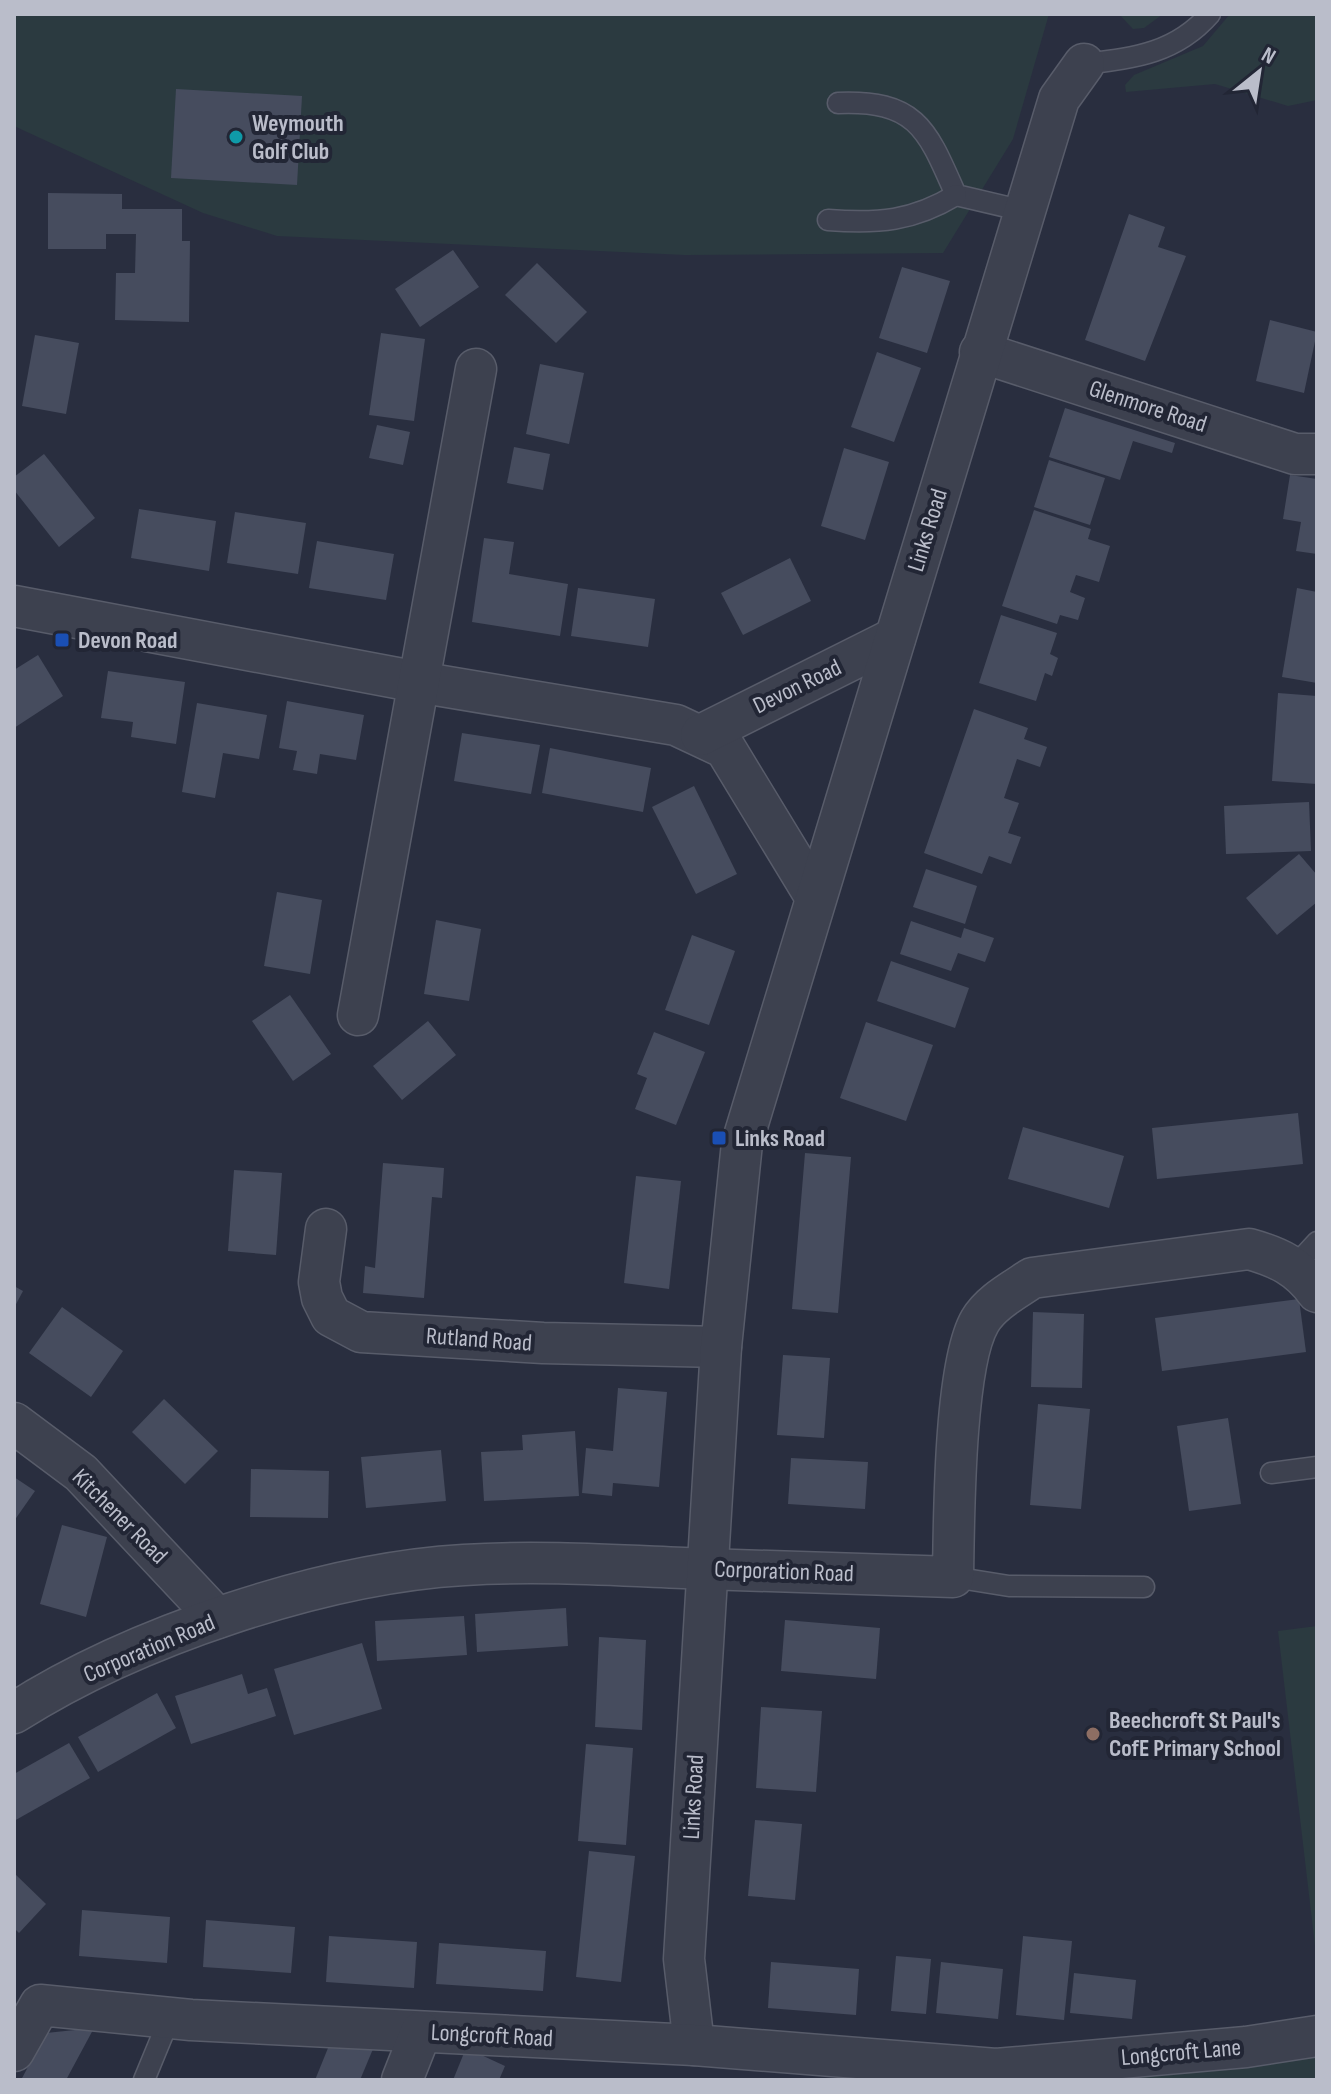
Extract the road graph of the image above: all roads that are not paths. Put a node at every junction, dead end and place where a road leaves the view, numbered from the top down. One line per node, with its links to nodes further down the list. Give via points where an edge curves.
1 (1210, 14): 2 (lane, Links Road, via 1199,27 1150,56)
2 (1084, 64): 5 (street, Links Road, via 1059,99)
3 (838, 103): 4 (lane, via 879,104 901,111 934,144)
4 (956, 195): 5 (lane); 6 (lane, via 926,213 898,219)
5 (1024, 211): 7 (street, Links Road)
6 (828, 220)
7 (980, 352): 9 (street, Glenmore Road, via 1295,454); 11 (street, Links Road)
8 (476, 369): 12 (street)
9 (1317, 454)
10 (14, 606): 12 (street)
11 (895, 638): 13 (street, Devon Road); 14 (street, Links Road)
12 (418, 682): 13 (street, via 676,725); 15 (street)
13 (701, 735): 14 (street, via 725,748 737,764)
14 (815, 896): 18 (street, Links Road, via 742,1143)
15 (358, 1015)
16 (326, 1229): 18 (street, Rutland Road, via 322,1298 331,1316 361,1332)
17 (1309, 1267): 23 (street, via 1249,1249 1032,1278 1003,1297 981,1320 964,1360)
18 (721, 1347): 22 (street, Links Road)
19 (14, 1423): 25 (street, Kitchener Road, via 81,1473)
20 (1317, 1467): 21 (lane)
21 (1271, 1473)
22 (707, 1569): 23 (street, Corporation Road); 25 (street, Corporation Road, via 589,1563 462,1565 346,1581); 31 (street, Links Road, via 684,1959)
23 (953, 1577): 24 (lane, via 1009,1586)
24 (1144, 1587)
25 (217, 1618): 26 (street, Corporation Road, via 94,1670)
26 (14, 1713)
27 (27, 1998): 28 (street, Longcroft Road); 32 (street, Longcroft Road)
28 (170, 2017): 29 (street, Longcroft Road); 34 (lane)
29 (421, 2032): 31 (street, Longcroft Road); 35 (street)
30 (1317, 2036): 33 (street, Longcroft Lane)
31 (694, 2045): 33 (street, Longcroft Road)
32 (14, 2051)
33 (994, 2074)
34 (144, 2080)
35 (402, 2080)

